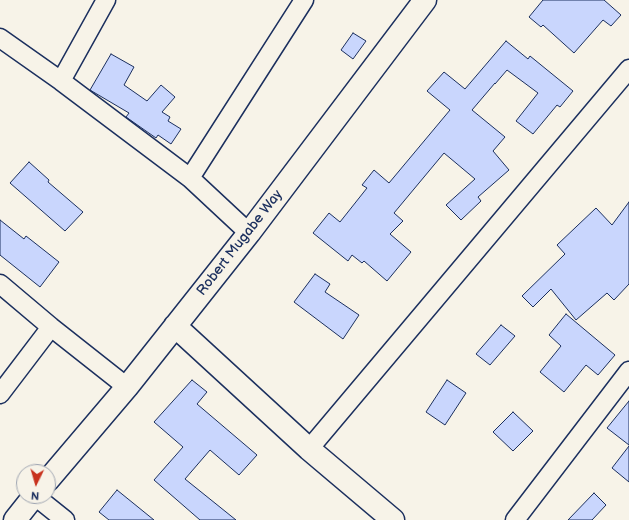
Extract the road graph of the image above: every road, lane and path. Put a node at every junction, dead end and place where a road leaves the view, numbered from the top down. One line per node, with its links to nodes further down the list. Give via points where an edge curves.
1 (106, 0): 6 (street)
2 (304, 0): 7 (street)
3 (425, 0): 8 (street, Robert Mugabe Way)
4 (0, 38): 6 (street)
5 (629, 70): 15 (street)
6 (61, 81): 7 (street)
7 (190, 178): 8 (street)
8 (249, 233): 10 (street, Robert Mugabe Way)
9 (0, 284): 11 (street)
10 (175, 326): 13 (street, Robert Mugabe Way); 15 (street)
11 (51, 327): 13 (street); 14 (street)
12 (629, 371): 22 (street)
13 (127, 387): 16 (street, Robert Mugabe Way)
14 (0, 394)
15 (309, 449): 21 (street)
16 (56, 471)
17 (28, 504): 19 (street)
18 (45, 504): 20 (street)
19 (15, 520)
20 (65, 520)
21 (393, 520)
22 (515, 520)

